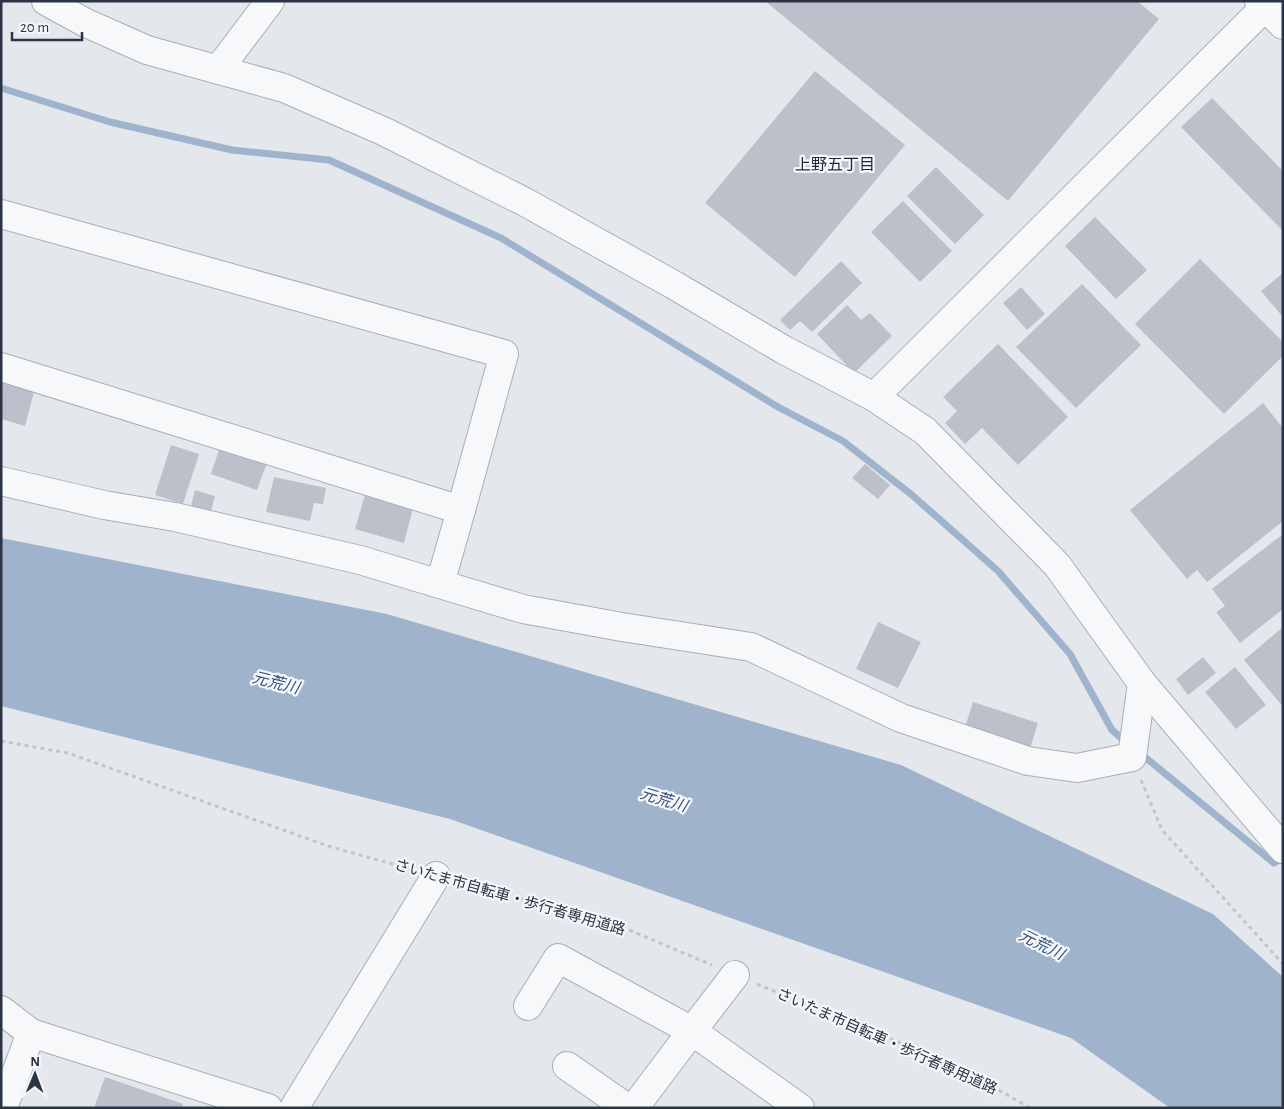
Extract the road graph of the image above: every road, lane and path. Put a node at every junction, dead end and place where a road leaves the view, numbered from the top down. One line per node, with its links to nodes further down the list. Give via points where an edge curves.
1 (46, 1): 4 (street, via 147,50)
2 (270, 1): 4 (street)
3 (1269, 8): 7 (street)
4 (218, 70): 7 (street, via 284,88 392,135 525,202 784,350)
5 (1, 214): 9 (street, via 504,354)
6 (1, 367): 9 (street)
7 (874, 397): 11 (street, via 926,432 1057,565)
8 (1, 481): 10 (street, via 360,560)
9 (461, 510): 10 (street)
10 (440, 584): 13 (street, via 523,609 751,647 901,718 1028,761 1077,768)
11 (1142, 682): 13 (street); 14 (street)
12 (1, 741): 15 (path, さいたま市自転車・歩行者専用道路, via 68,754 328,846)
13 (1132, 757): 16 (path, via 1162,830)
14 (1281, 843)
15 (436, 876): 17 (path, さいたま市自転車・歩行者専用道路, via 615,924); 26 (street)
16 (1283, 964)
17 (735, 975): 20 (street); 30 (path, さいたま市自転車・歩行者専用道路, via 912,1050 998,1089)
18 (528, 1006): 20 (street, via 558,958)
19 (1, 1010): 21 (street)
20 (692, 1031): 23 (street); 28 (street)
21 (32, 1033): 24 (street); 25 (street)
22 (567, 1066): 27 (street)
23 (772, 1100): 29 (street)
24 (3, 1108)
25 (268, 1108)
26 (294, 1108)
27 (627, 1108)
28 (634, 1108)
29 (800, 1108)
30 (1030, 1108)

